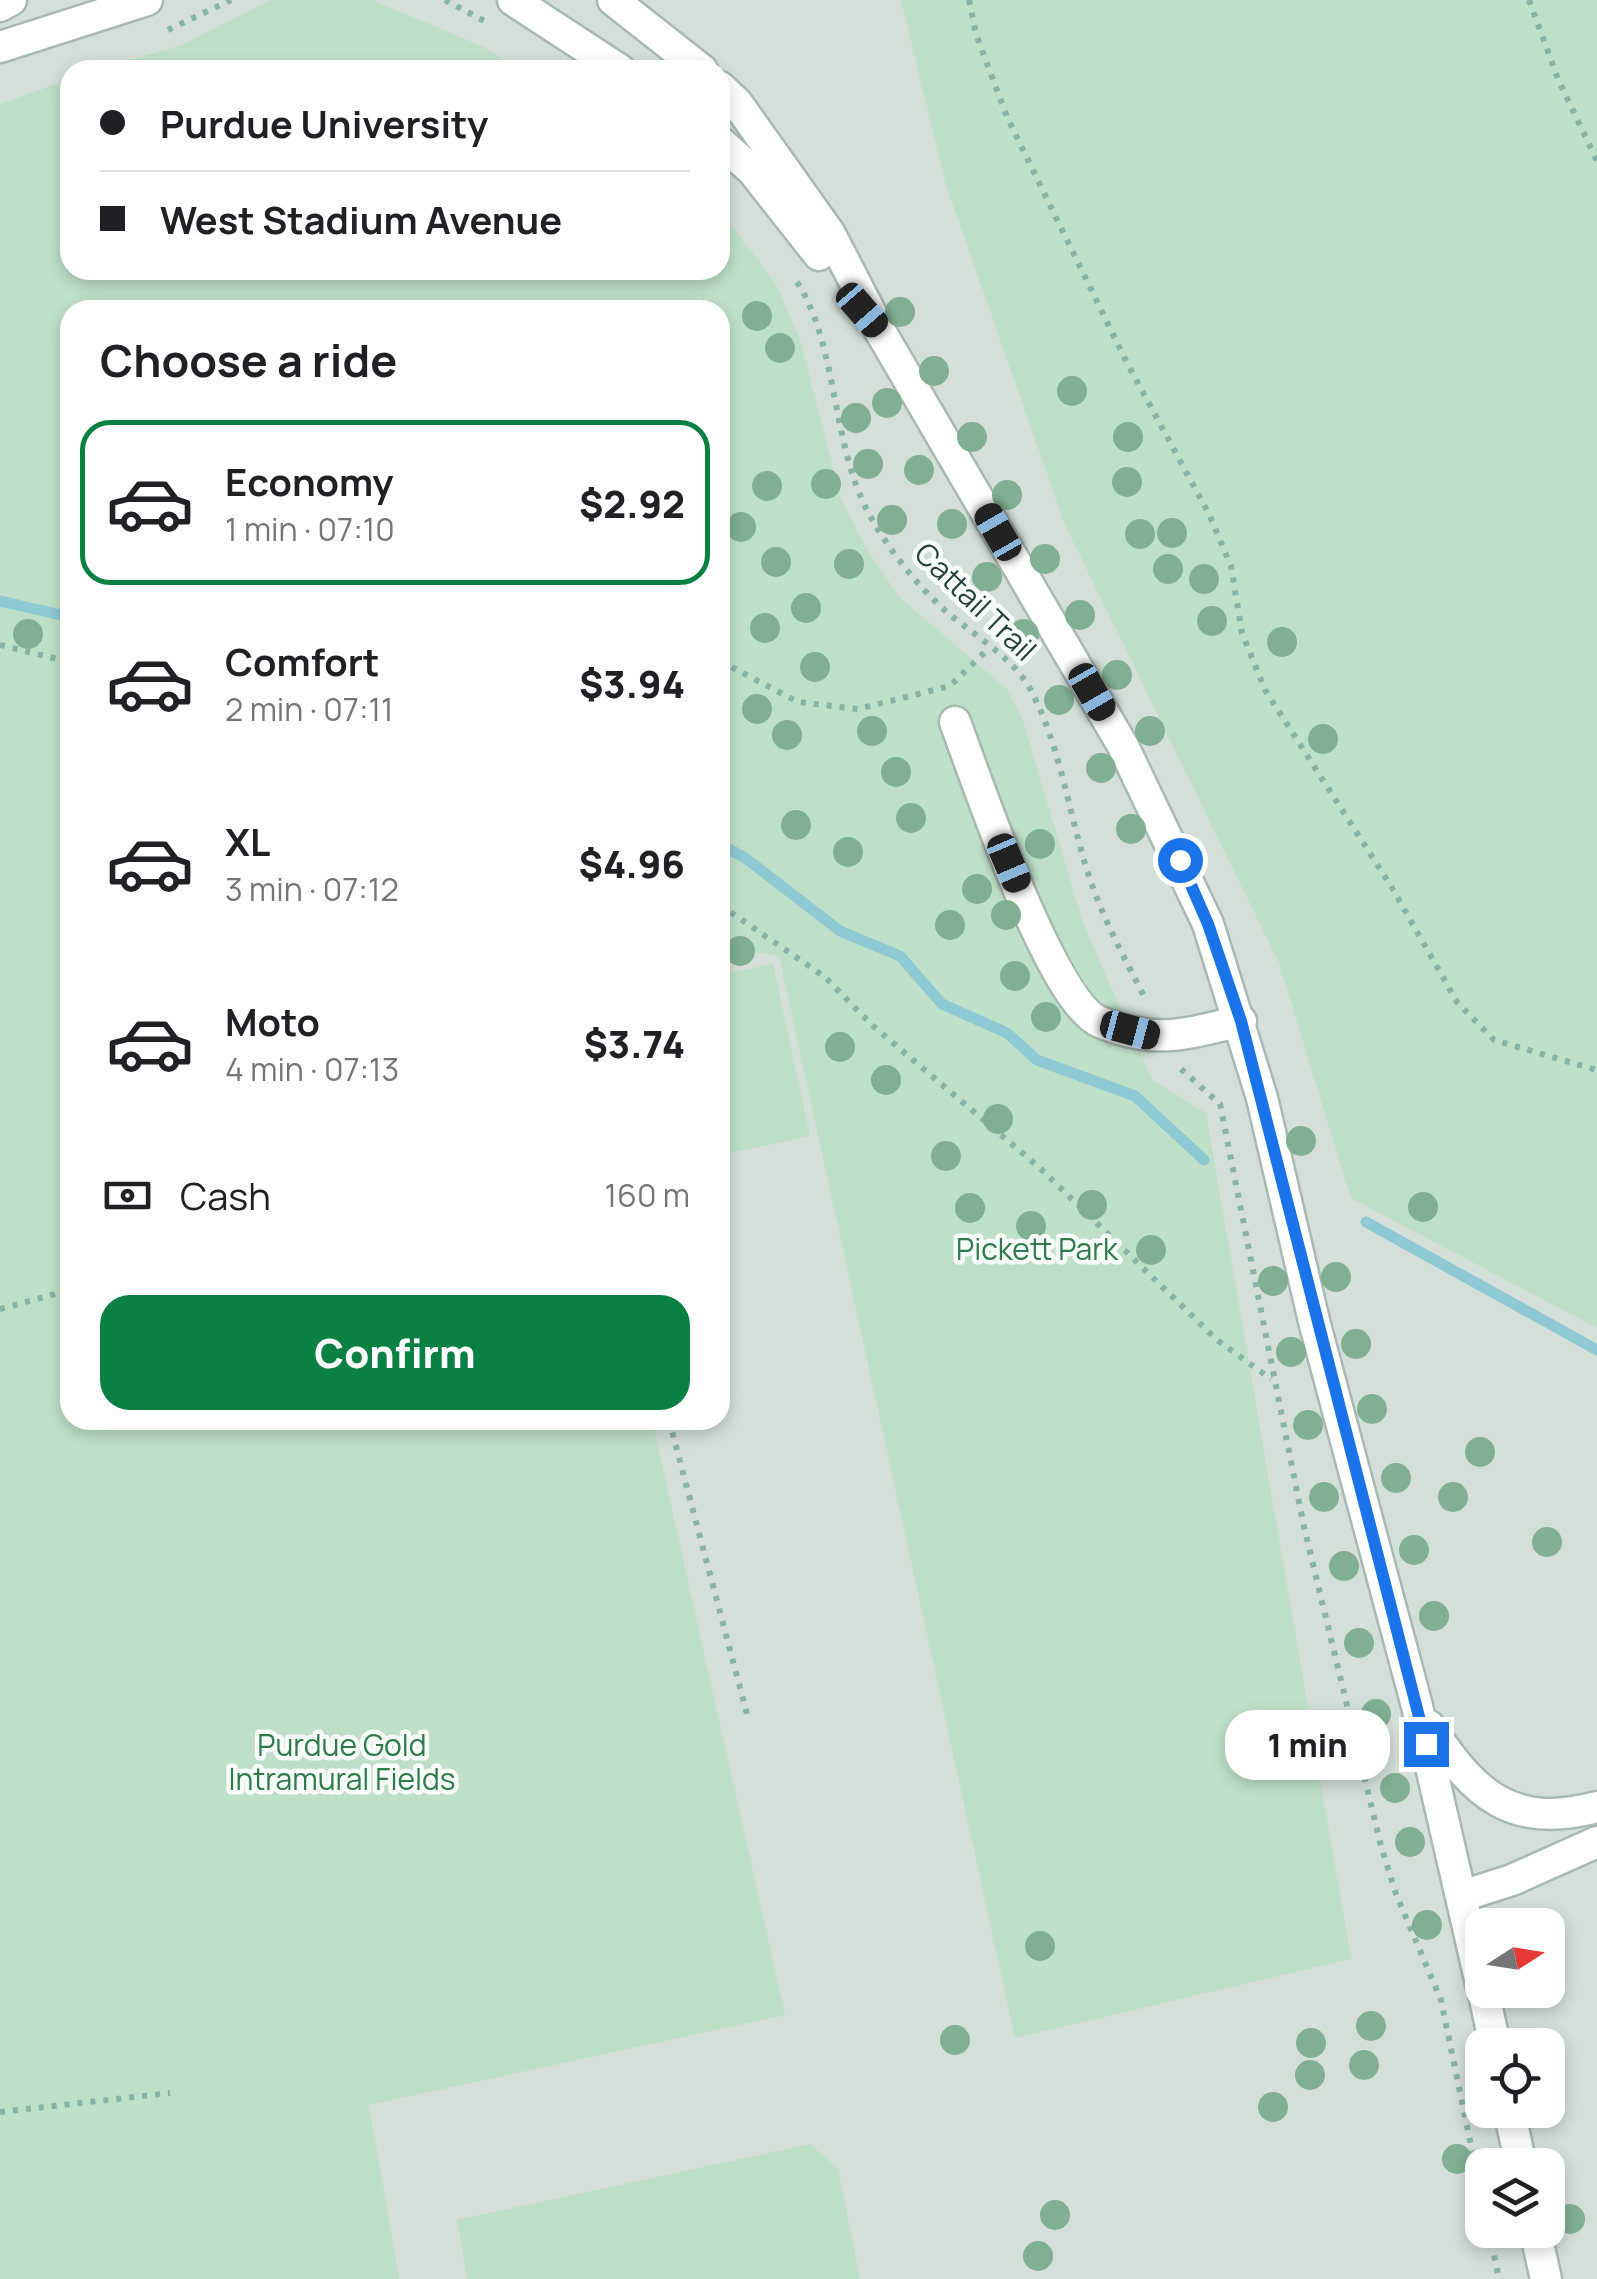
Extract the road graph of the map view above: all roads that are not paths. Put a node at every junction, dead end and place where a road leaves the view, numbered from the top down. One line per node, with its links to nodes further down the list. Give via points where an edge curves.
1 (11, 0): 5 (street)
2 (147, 0): 6 (street)
3 (513, 0): 7 (street)
4 (613, 0): 8 (street)
5 (0, 6)
6 (0, 47)
7 (605, 60)
8 (689, 60)
9 (730, 99): 11 (street, via 830,234)
10 (730, 152): 11 (street, via 798,223)
11 (880, 331): 13 (street, via 1166,827)
12 (955, 722): 13 (street, via 1044,950 1095,1021 1164,1040)
13 (1241, 1021): 14 (street)
14 (1417, 1706): 15 (street, via 1458,1770 1497,1803 1532,1815); 17 (street)
15 (1597, 1808)
16 (1597, 1842): 17 (street)
17 (1462, 1896): 18 (street)
18 (1465, 1909)
19 (1539, 2248): 20 (street)
20 (1546, 2279)

